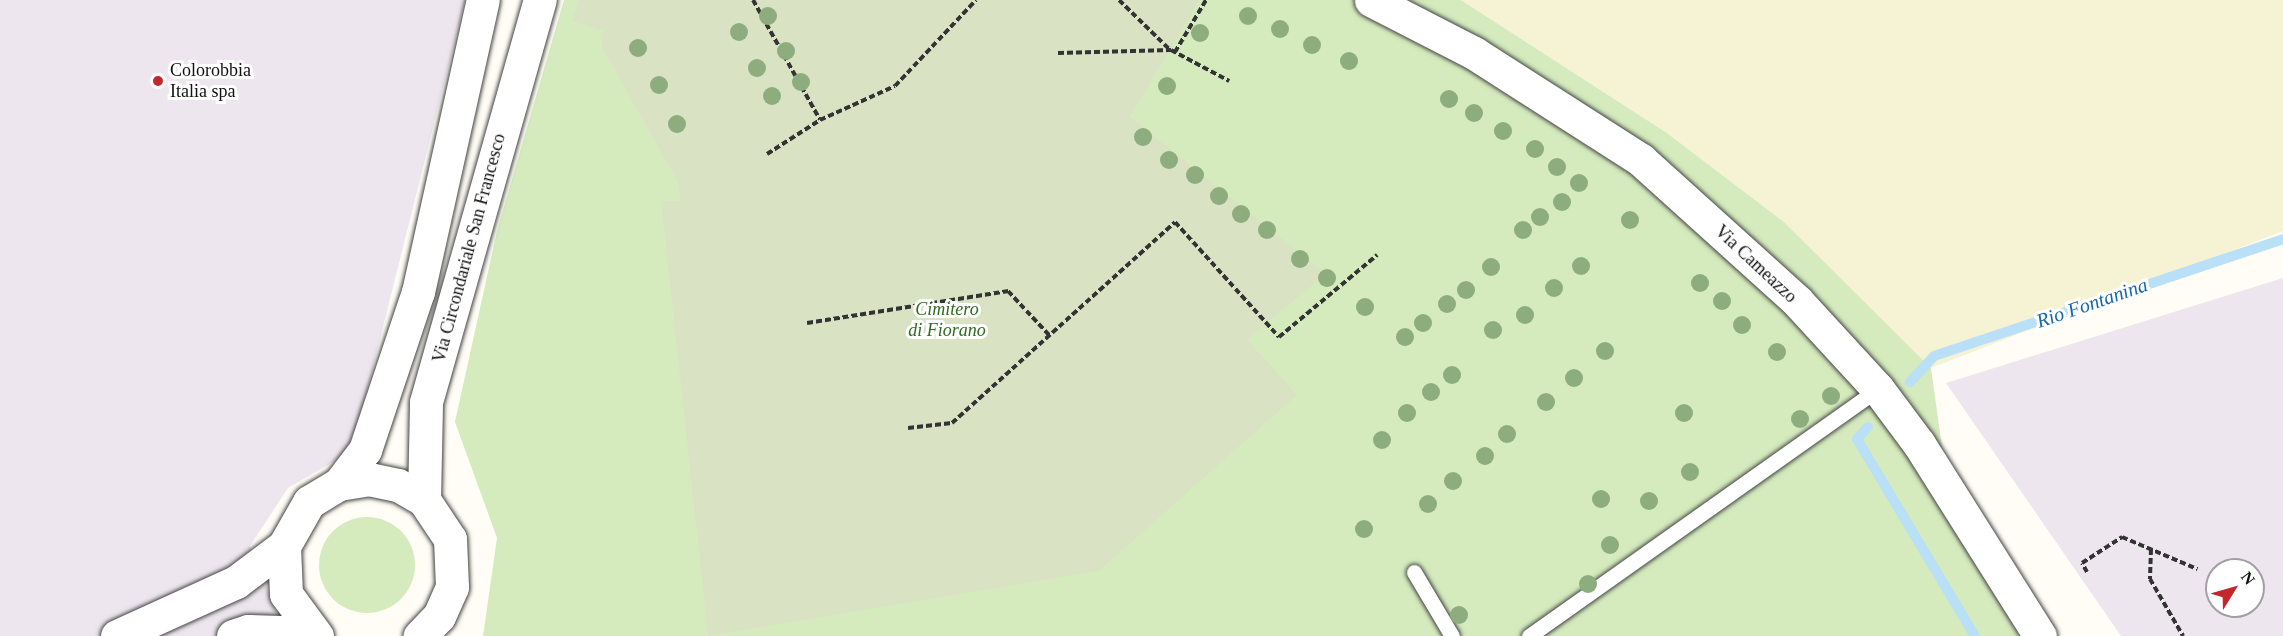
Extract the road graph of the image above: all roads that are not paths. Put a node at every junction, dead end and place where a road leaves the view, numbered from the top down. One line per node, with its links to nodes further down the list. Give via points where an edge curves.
1 (483, 0): 5 (street, Via Circondariale San Francesco, via 418,292 365,450)
2 (540, 0): 6 (street, Via Circondariale San Francesco, via 426,402)
3 (1371, 0): 4 (street, Via Cameazzo, via 1474,53 1641,160 1797,301)
4 (1878, 389): 14 (lane); 15 (street, Via Cameazzo, via 1990,550)
5 (339, 484): 6 (street, Via Circondariale San Francesco, via 383,481); 7 (street, Via Circondariale San Francesco, via 309,502)
6 (423, 500): 9 (street, Via Circondariale San Francesco, via 444,524 454,555 452,587)
7 (284, 546): 10 (street, via 286,594); 11 (street, Via Circondariale San Francesco, via 236,582)
8 (1414, 572): 13 (lane)
9 (434, 629)
10 (315, 635): 12 (street)
11 (117, 636)
12 (233, 636)
13 (1452, 636)
14 (1529, 636)
15 (2040, 636)

